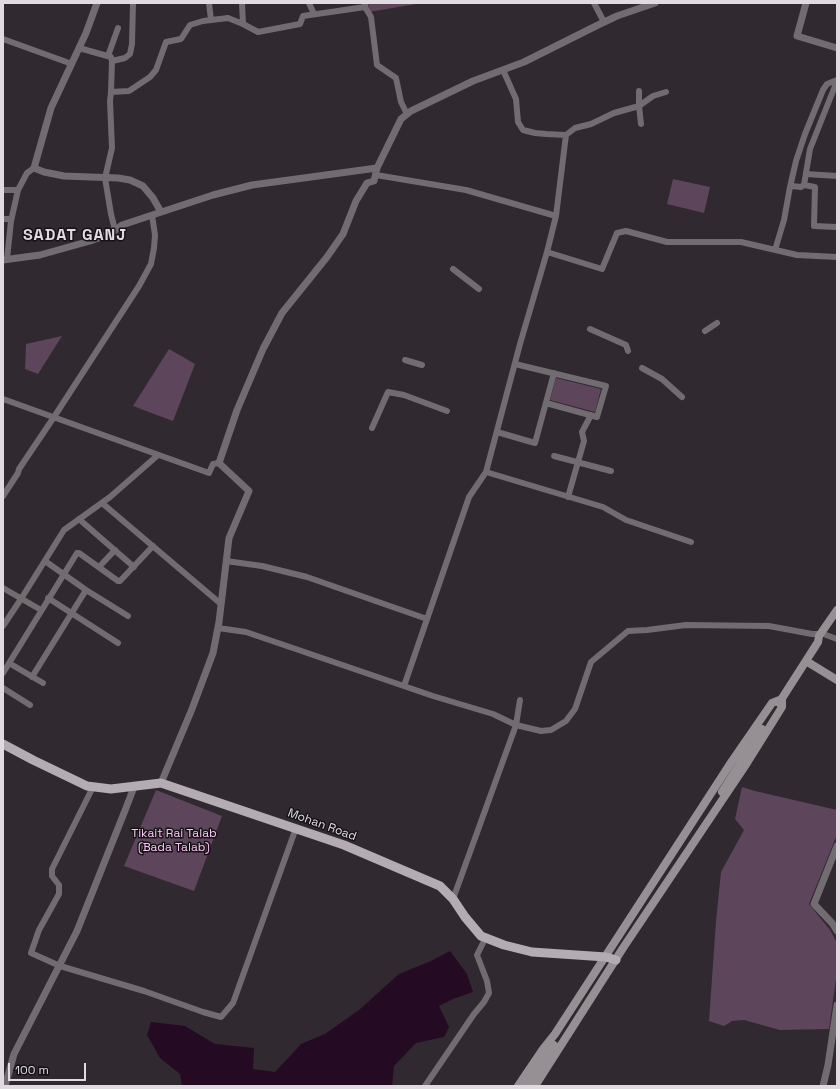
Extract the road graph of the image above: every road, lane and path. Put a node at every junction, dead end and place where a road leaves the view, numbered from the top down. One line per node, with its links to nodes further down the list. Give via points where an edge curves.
1 (97, 3): 16 (street)
2 (133, 3): 18 (street, via 130,54 125,58)
3 (209, 3): 11 (street)
4 (242, 3): 13 (street)
5 (309, 3): 10 (street)
6 (594, 3): 12 (street)
7 (655, 3): 12 (street)
8 (806, 3): 17 (street, via 796,36)
9 (365, 5): 10 (street); 28 (street, via 371,16 377,65 396,78 401,102)
10 (314, 14): 13 (street, via 303,16 300,24 258,32)
11 (211, 20): 13 (street, via 228,18); 23 (street, via 190,25 180,39 166,42 156,70 150,77 129,91)
12 (604, 22): 20 (street)
13 (243, 24)
14 (118, 28): 18 (street)
15 (3, 40): 19 (street)
16 (79, 48): 18 (street); 19 (street)
17 (837, 48)
18 (110, 59): 23 (street)
19 (72, 64): 31 (street, via 51,108)
20 (503, 70): 28 (street, via 473,81); 30 (street, via 516,99 518,122 523,130)
21 (837, 81): 26 (street, via 827,84); 27 (street)
22 (639, 91): 25 (street)
23 (111, 92): 35 (street, via 112,148)
24 (666, 92): 25 (street, via 647,99)
25 (639, 106): 29 (street); 30 (street, via 575,128)
26 (815, 110): 27 (street); 37 (street, via 798,155)
27 (824, 113): 33 (street, via 810,149)
28 (407, 114): 32 (street, via 401,119)
29 (641, 124)
30 (566, 135): 42 (street)
31 (34, 168): 35 (street, via 64,176); 39 (street, via 27,173)
32 (376, 172): 40 (street, via 252,185); 42 (street, via 466,190); 74 (street, via 374,180 367,183 356,201 343,234 282,313 263,349 237,410)
33 (806, 174): 34 (street); 36 (street)
34 (837, 176)
35 (105, 178): 40 (street, via 130,180 143,186); 46 (street)
36 (804, 185): 37 (street); 45 (street, via 815,187 814,226)
37 (790, 187): 48 (street)
38 (3, 190): 39 (street)
39 (18, 190): 44 (street)
40 (161, 212): 41 (street)
41 (152, 215): 46 (street, via 122,225); 68 (street, via 155,235 151,264)
42 (556, 216): 49 (street)
43 (3, 219): 44 (street)
44 (11, 219): 47 (street)
45 (837, 227)
46 (115, 230): 51 (street, via 90,241 40,255)
47 (6, 237): 51 (street)
48 (775, 250): 49 (street, via 741,242 667,242 626,230 617,233 602,269); 50 (street, via 797,255)
49 (547, 252): 59 (street)
50 (837, 257)
51 (5, 260)
52 (453, 269): 53 (street)
53 (478, 289)
54 (717, 323): 56 (street)
55 (590, 329): 57 (street, via 626,345)
56 (705, 331)
57 (628, 351)
58 (405, 360): 60 (street)
59 (515, 364): 62 (street); 70 (street)
60 (422, 365)
61 (642, 368): 63 (street, via 662,379)
62 (554, 373): 65 (street); 67 (street, via 606,386 597,417)
63 (682, 397)
64 (3, 399): 68 (street)
65 (546, 403): 67 (street); 70 (street, via 535,443)
66 (447, 411): 69 (street, via 404,395 388,392)
67 (592, 415): 73 (street, via 582,432 584,441)
68 (54, 417): 71 (street); 77 (street)
69 (372, 428)
70 (497, 432): 76 (street)
71 (158, 455): 74 (street, via 210,473 213,464); 79 (street)
72 (554, 456): 73 (street)
73 (578, 462): 75 (street); 78 (street)
74 (219, 464): 85 (street, via 248,491 229,538)
75 (611, 471)
76 (486, 472): 78 (street); 99 (street, via 469,497)
77 (3, 496)
78 (568, 497): 81 (street, via 603,507 626,520)
79 (102, 503): 80 (street); 82 (street)
80 (79, 519): 83 (street); 84 (street, via 64,530)
81 (691, 542)
82 (153, 546): 87 (street); 93 (street)
83 (115, 550): 86 (street); 87 (street)
84 (45, 561): 88 (street); 92 (street)
85 (226, 561): 93 (street); 99 (street, via 262,566 307,577)
86 (99, 567): 87 (street, via 120,581); 88 (street, via 78,552)
87 (134, 567)
88 (64, 574): 90 (street); 91 (street)
89 (3, 588): 92 (street)
90 (86, 590): 96 (street); 97 (street)
91 (48, 598): 94 (street); 96 (street)
92 (21, 599): 94 (street); 101 (street)
93 (221, 604): 102 (street)
94 (41, 610): 106 (street)
95 (837, 610): 100 (main road)
96 (71, 613): 105 (street); 109 (street)
97 (128, 616)
98 (837, 618): 100 (main road)
99 (427, 619): 112 (street)
100 (830, 624): 103 (main road)
101 (3, 626)
102 (218, 628): 112 (street, via 246,632); 119 (street, via 209,665)
103 (824, 635): 104 (street); 107 (main road); 117 (street, via 769,626 686,625 628,631 591,662 575,709 566,721 548,731)
104 (837, 639)
105 (118, 643)
106 (9, 663): 108 (street); 109 (street)
107 (808, 663): 110 (main road); 114 (main road)
108 (3, 672)
109 (32, 677): 111 (street)
110 (837, 680)
111 (43, 683)
112 (404, 686): 117 (street, via 493,714)
113 (3, 688): 116 (street)
114 (782, 699): 127 (main road, via 772,703 732,761); 128 (main road, via 782,708); 134 (main road)
115 (520, 700): 117 (street)
116 (30, 705)
117 (516, 725): 124 (street)
118 (3, 744): 120 (main road, Mohan Road)
119 (161, 783): 121 (main road, Mohan Road); 122 (main road, Mohan Road)
120 (93, 787): 121 (main road, Mohan Road); 129 (street, via 52,869 52,876 59,884 59,894 39,930 31,953)
121 (134, 787): 129 (street, via 77,931)
122 (296, 828): 124 (main road, Mohan Road, via 344,845 440,886); 129 (street, via 233,1003 220,1018 144,991)
123 (837, 846): 125 (street, via 814,904)
124 (453, 899): 126 (main road, Mohan Road, via 465,917 482,936)
125 (837, 931)
126 (486, 937): 127 (main road, Mohan Road, via 504,945 532,952); 132 (street, via 477,955 489,993)
127 (606, 957): 128 (main road, Mohan Road); 133 (main road)
128 (616, 960): 135 (main road)
129 (60, 966): 131 (street, via 14,1054)
130 (837, 1005): 136 (street)
131 (5, 1086)
132 (425, 1086)
133 (518, 1086)
134 (527, 1086)
135 (535, 1086)
136 (823, 1086)

